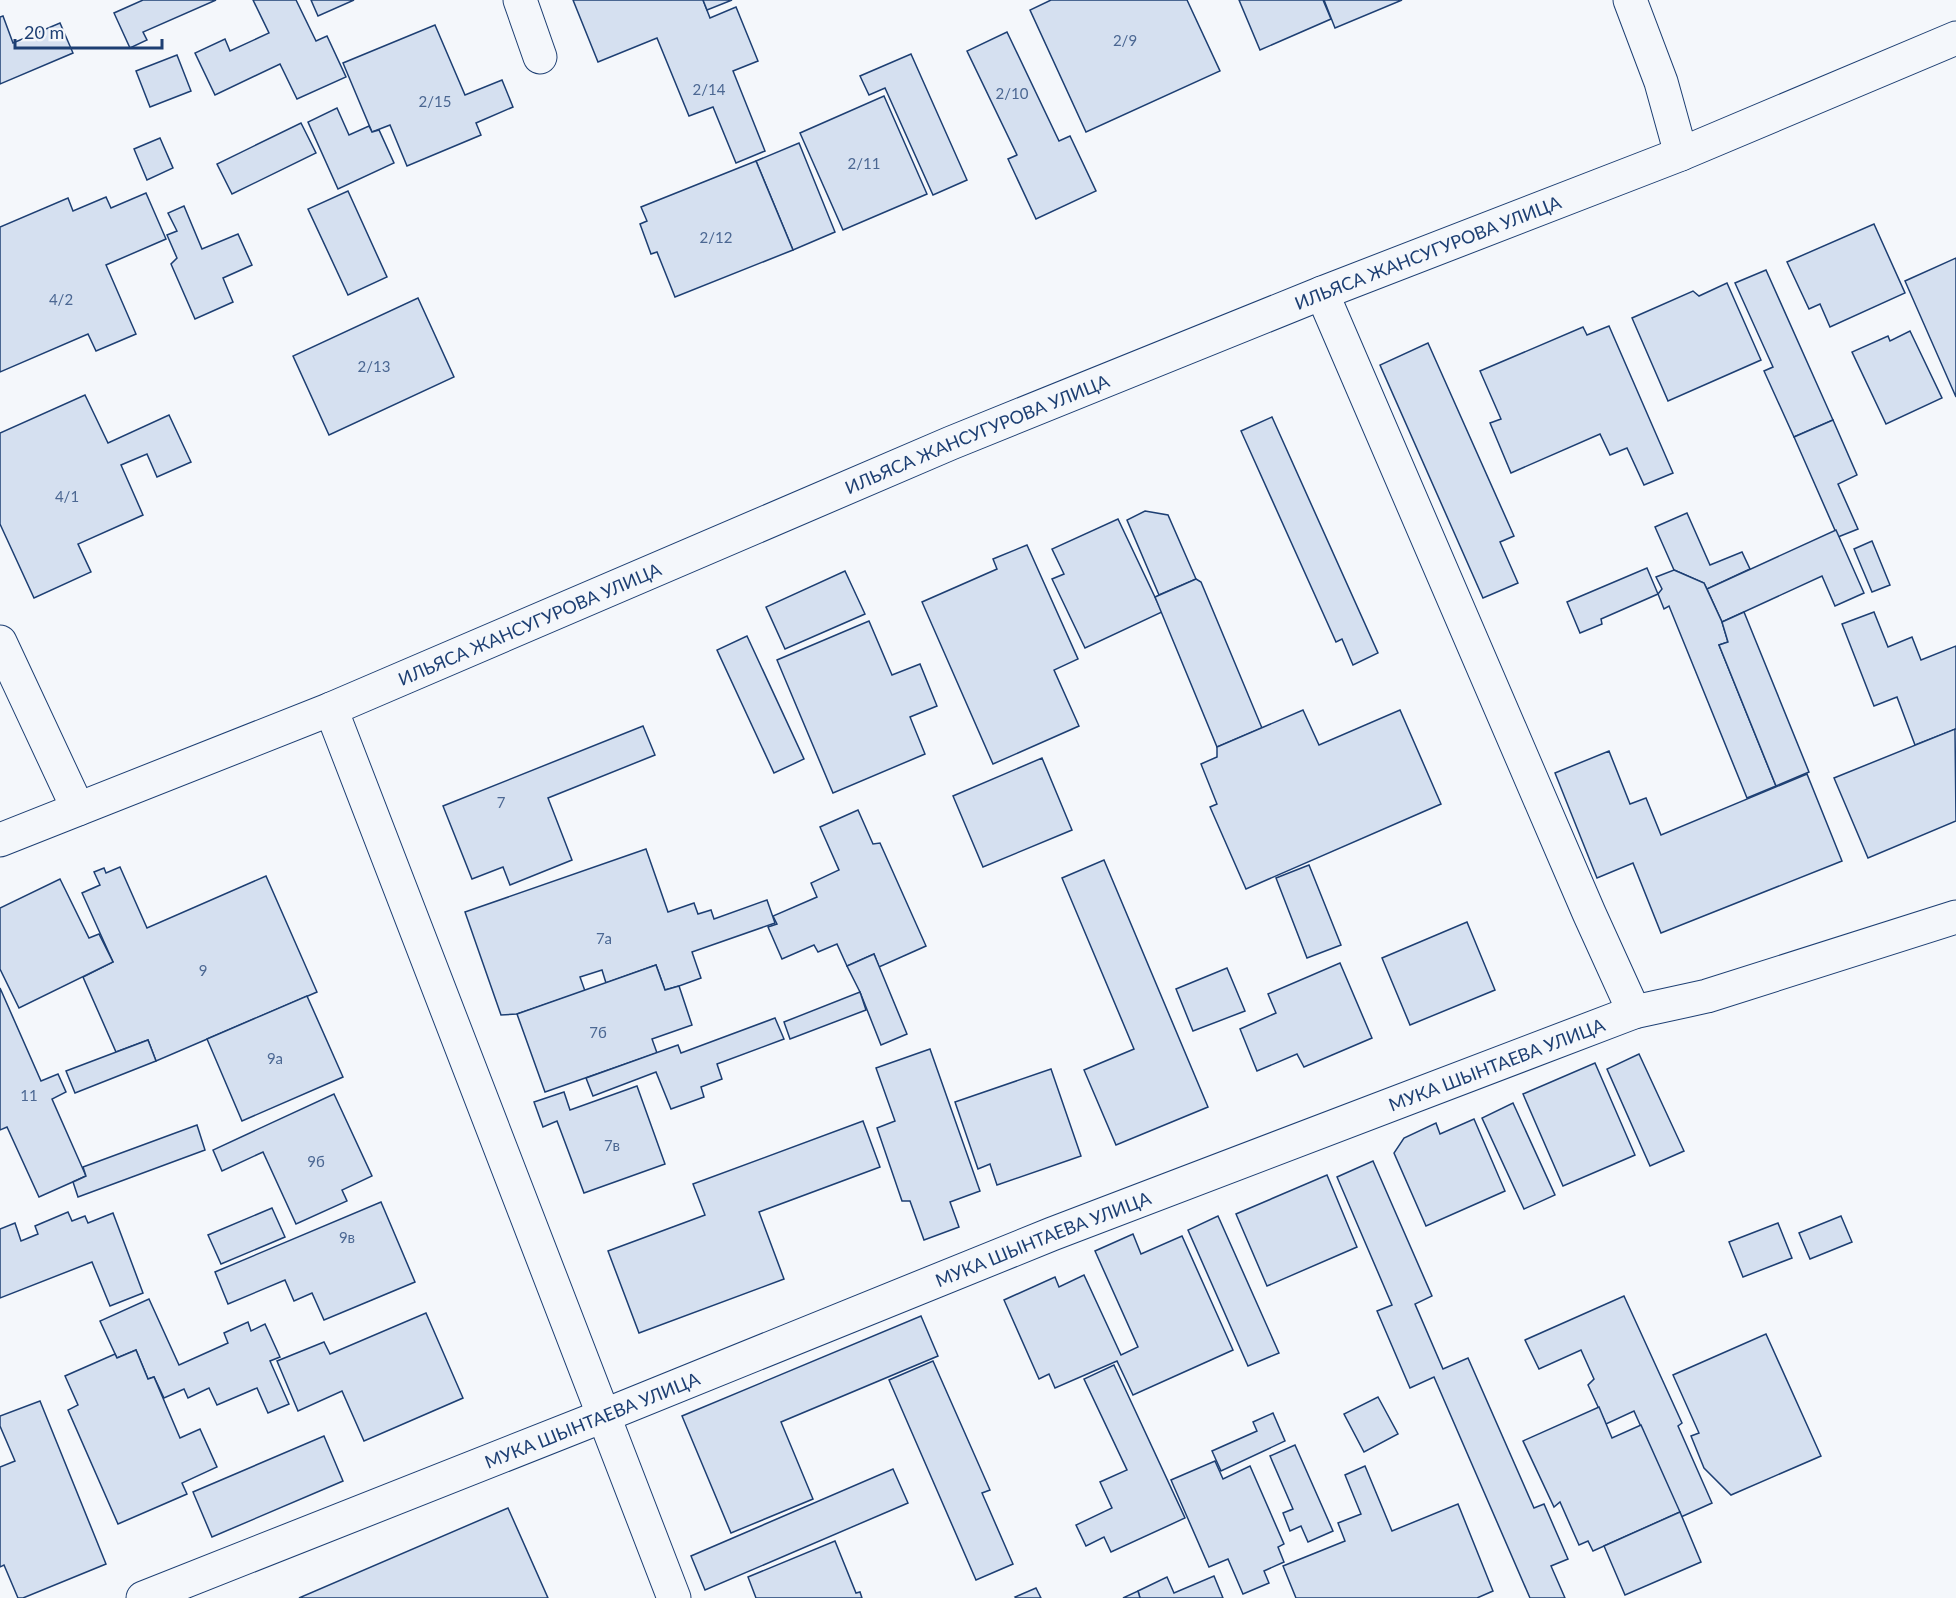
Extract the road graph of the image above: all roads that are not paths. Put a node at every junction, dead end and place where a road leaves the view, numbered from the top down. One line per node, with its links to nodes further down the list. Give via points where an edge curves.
1 (520, 0): 4 (street)
2 (1630, 0): 5 (street, via 1661,82)
3 (1956, 38): 5 (street, ИЛЬЯСА ЖАНСУГУРОВА УЛИЦА)
4 (540, 57)
5 (1681, 154): 6 (street, ИЛЬЯСА ЖАНСУГУРОВА УЛИЦА)
6 (1322, 293): 8 (street, ИЛЬЯСА ЖАНСУГУРОВА УЛИЦА, via 951,443); 12 (street)
7 (0, 642): 9 (street)
8 (331, 709): 9 (street, ИЛЬЯСА ЖАНСУГУРОВА УЛИЦА); 13 (street)
9 (78, 809): 10 (street, ИЛЬЯСА ЖАНСУГУРОВА УЛИЦА)
10 (0, 840)
11 (1956, 917): 12 (street, МУКА ШЫНТАЕВА УЛИЦА, via 1707,996)
12 (1634, 1012): 13 (street, МУКА ШЫНТАЕВА УЛИЦА, via 1052,1234)
13 (603, 1416): 14 (street, МУКА ШЫНТАЕВА УЛИЦА); 15 (street)
14 (143, 1598)
15 (674, 1598)

